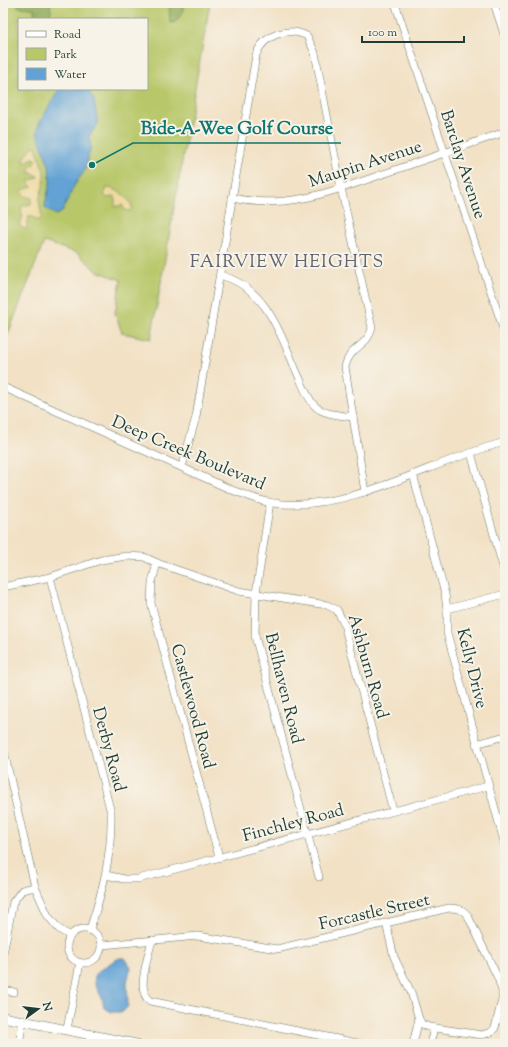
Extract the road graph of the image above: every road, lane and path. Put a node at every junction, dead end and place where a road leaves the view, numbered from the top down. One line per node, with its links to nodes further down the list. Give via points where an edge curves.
1 (395, 3): 5 (street, Barclay Avenue)
2 (494, 3): 3 (street)
3 (505, 37)
4 (505, 132): 5 (street, Maupin Avenue)
5 (445, 153): 6 (street, Maupin Avenue); 9 (street, Barclay Avenue)
6 (341, 188): 7 (street, Maupin Avenue, via 319,196 284,202 250,202); 7 (street, via 312,44 307,36 301,33 284,32 262,43 256,55); 11 (street, via 372,328 369,337 347,359 346,376)
7 (232, 198): 8 (street)
8 (220, 275): 11 (street, via 241,283 269,312 315,406 327,413); 14 (street, via 196,416)
9 (505, 334)
10 (3, 387): 14 (street, Deep Creek Boulevard)
11 (353, 418): 16 (street)
12 (505, 442): 13 (street, Deep Creek Boulevard)
13 (471, 453): 15 (street, Deep Creek Boulevard); 19 (street)
14 (182, 467): 17 (street, Deep Creek Boulevard, via 232,490)
15 (413, 474): 16 (street, Deep Creek Boulevard); 24 (street, Kelly Drive)
16 (365, 492): 17 (street, Deep Creek Boulevard, via 329,501 281,504)
17 (270, 502): 22 (street, Bellhaven Road)
18 (157, 563): 20 (street, Ashburn Road, via 144,557 127,556 101,560); 22 (street, Ashburn Road, via 227,587); 32 (street, Castlewood Road, via 152,582 151,604)
19 (505, 574)
20 (50, 577): 21 (street, Ashburn Road); 33 (street, Derby Road, via 112,813 112,836)
21 (3, 587)
22 (256, 593): 29 (street, Ashburn Road, via 327,604 337,610 344,624); 30 (street, Bellhaven Road, via 255,636)
23 (505, 594): 24 (street)
24 (447, 609): 26 (street, Kelly Drive, via 446,633)
25 (505, 736): 26 (street)
26 (476, 744): 28 (street, Kelly Drive)
27 (3, 747): 35 (street)
28 (488, 786): 29 (street, Finchley Road); 31 (street, Kelly Drive)
29 (393, 810): 30 (street, Finchley Road)
30 (307, 834): 32 (street, Finchley Road); 34 (street, Bellhaven Road)
31 (505, 845)
32 (219, 857): 33 (street, Finchley Road, via 138,879)
33 (106, 875): 37 (street, Derby Road)
34 (319, 877)
35 (35, 887): 38 (street, via 48,916 59,929); 41 (street, via 22,890 13,902)
36 (386, 923): 39 (street, Forcastle Street, via 277,949 198,936); 46 (street, via 394,957 412,992); 48 (street, Forcastle Street, via 458,908 468,916 498,978 502,1000 495,1028 491,1032 482,1035)
37 (90, 929): 38 (street, via 79,929); 40 (street, via 98,935)
38 (70, 936): 42 (street, via 68,952)
39 (152, 940): 40 (street, Forcastle Street); 53 (street, via 143,987 150,1001)
40 (102, 945): 42 (street, via 95,959 91,962)
41 (3, 954)
42 (80, 962): 49 (street)
43 (3, 990): 44 (street)
44 (14, 992)
45 (3, 1017): 47 (main road)
46 (419, 1019): 48 (street, via 426,1026); 54 (street)
47 (23, 1021): 49 (main road); 51 (street)
48 (434, 1028): 55 (street)
49 (67, 1030): 50 (main road)
50 (98, 1040): 52 (main road)
51 (19, 1044)
52 (136, 1044)
53 (362, 1044)
54 (413, 1044)
55 (430, 1044)

